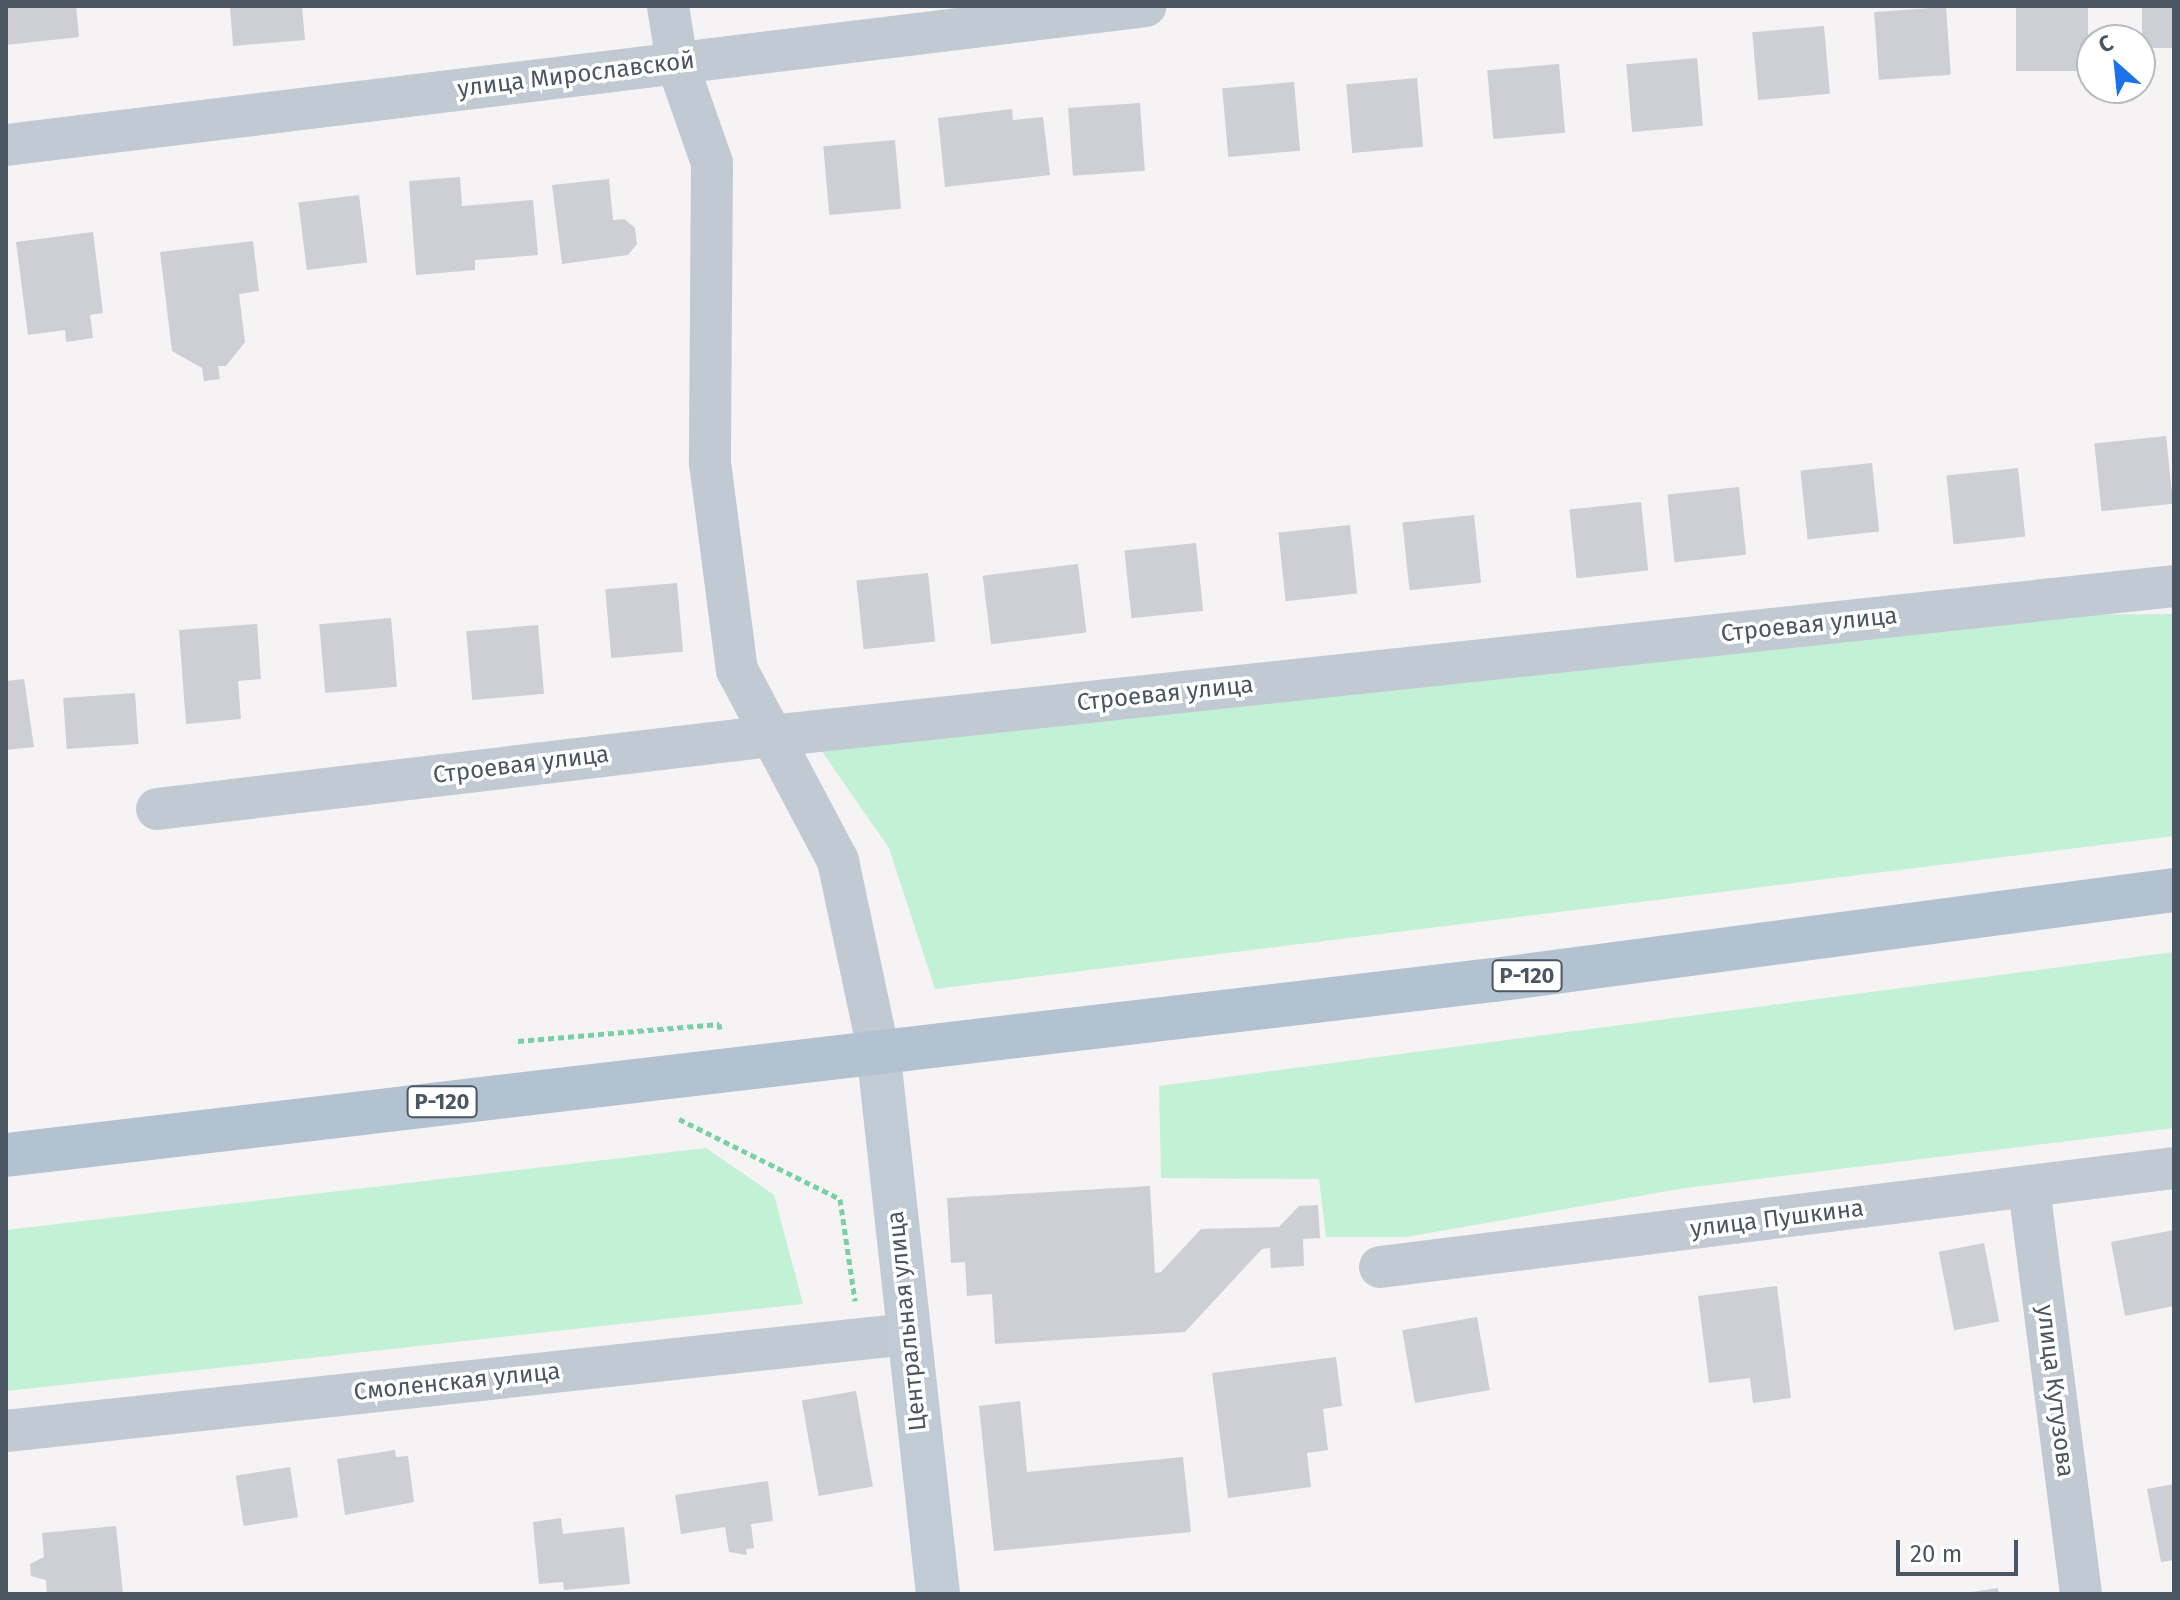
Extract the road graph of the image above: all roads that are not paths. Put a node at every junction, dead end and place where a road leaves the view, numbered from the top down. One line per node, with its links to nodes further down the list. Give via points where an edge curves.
1 (668, 6): 3 (street)
2 (1146, 6): 3 (street, улица Мирославской)
3 (677, 63): 4 (street, улица Мирославской); 6 (street, via 712,163 710,463 737,670)
4 (6, 145)
5 (2174, 586): 6 (street, Строевая улица)
6 (771, 736): 7 (street, Строевая улица); 9 (street, via 838,861)
7 (157, 809)
8 (2174, 890): 9 (main road, Р-120, via 1494,980)
9 (878, 1049): 10 (main road, Р-120); 14 (street, Центральная улица)
10 (6, 1155)
11 (2174, 1168): 12 (street, улица Пушкина)
12 (2029, 1188): 13 (street, улица Пушкина); 17 (street, улица Кутузова)
13 (1380, 1267)
14 (907, 1334): 15 (street, Смоленская улица); 16 (street, Центральная улица)
15 (6, 1431)
16 (938, 1594)
17 (2081, 1594)

